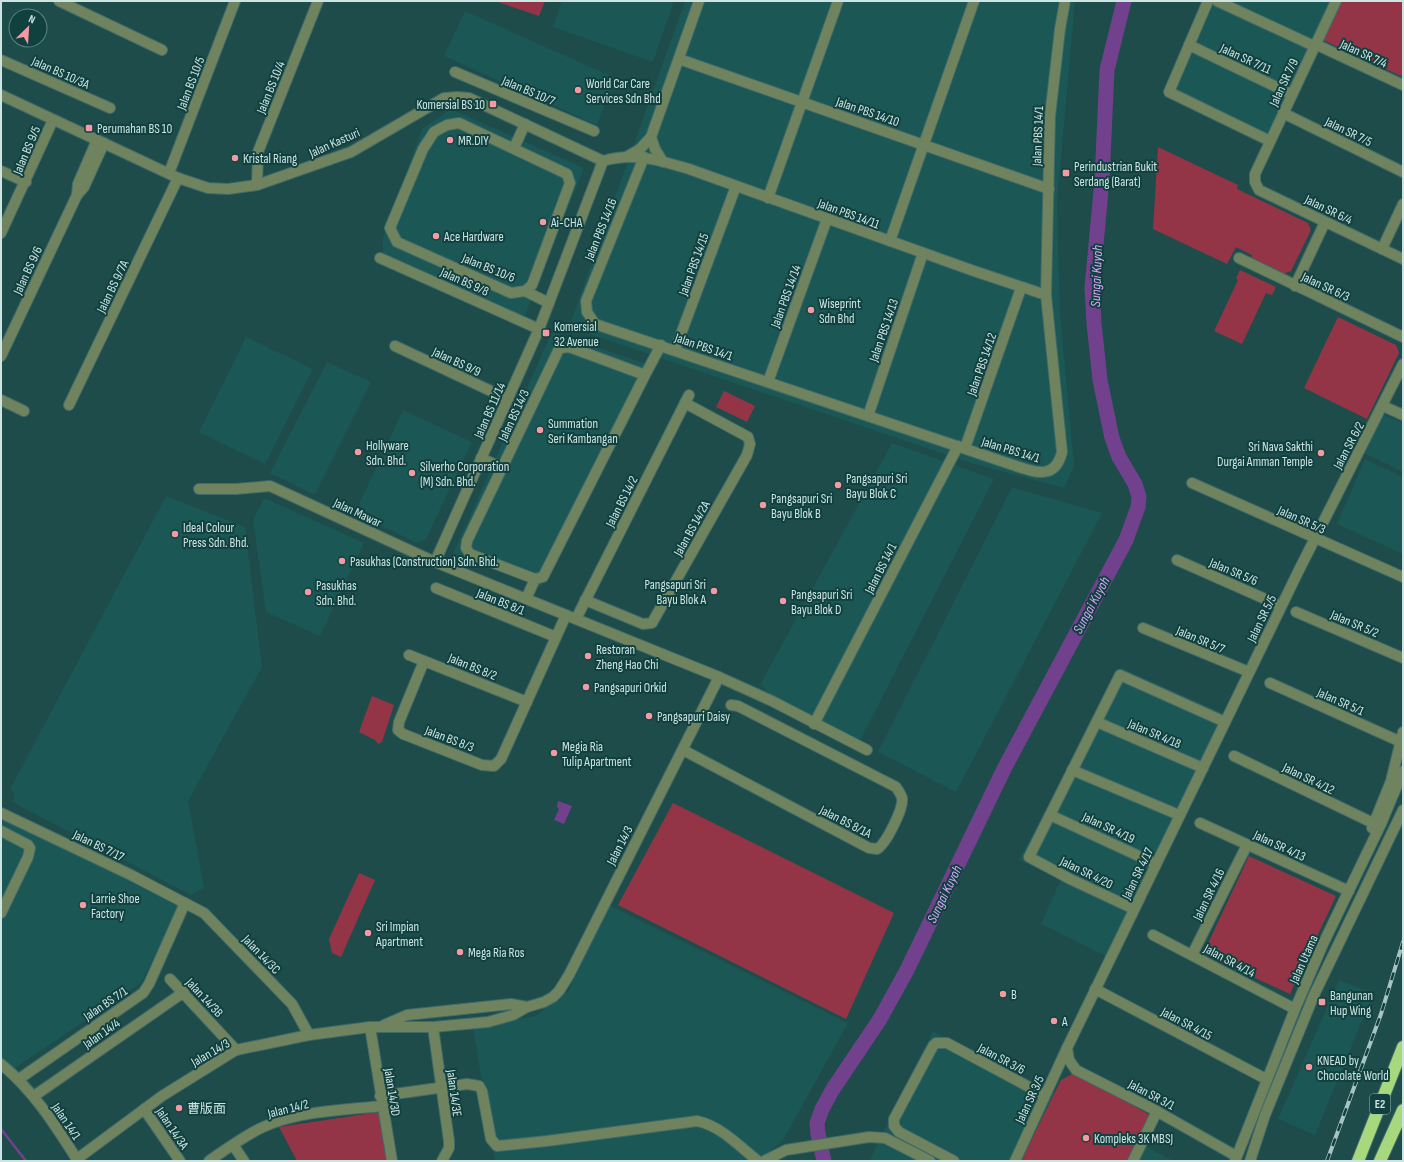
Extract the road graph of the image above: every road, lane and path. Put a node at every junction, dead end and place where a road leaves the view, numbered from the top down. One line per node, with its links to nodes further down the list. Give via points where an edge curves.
1 (59, 1): 13 (street)
2 (235, 1): 40 (street, Jalan BS 10/5)
3 (318, 1): 42 (street, Jalan BS 10/4, via 258,152)
4 (699, 1): 14 (street)
5 (838, 1): 21 (street)
6 (974, 1): 31 (street)
7 (1065, 1): 44 (street, Jalan PBS 14/1, via 1050,116)
8 (1208, 1): 11 (street)
9 (1216, 1): 12 (street, Jalan SR 7/4)
10 (1334, 2): 12 (street, Jalan SR 7/9)
11 (1189, 45): 18 (street, Jalan SR 7/11); 29 (street, via 1169,92)
12 (1314, 45): 17 (street, Jalan SR 7/4); 18 (street, Jalan SR 7/9)
13 (162, 50)
14 (679, 59): 21 (street, Jalan PBS 14/10); 28 (street)
15 (1, 60): 22 (street, Jalan BS 10/3A)
16 (455, 72): 20 (street, Jalan BS 10/7)
17 (1403, 85)
18 (1291, 94): 23 (street, Jalan SR 7/9)
19 (1, 95): 25 (street, Jalan Kasturi)
20 (520, 101): 24 (street); 27 (street, Jalan BS 10/7)
21 (802, 102): 31 (street, Jalan PBS 14/10); 45 (street)
22 (110, 108)
23 (1283, 113): 29 (street, Jalan SR 7/9); 38 (street, Jalan SR 7/5)
24 (513, 118): 26 (street, Jalan Kasturi); 42 (street, Jalan Kasturi, via 469,98 444,98 351,152)
25 (53, 120): 30 (street, Jalan Kasturi); 41 (street, Jalan BS 9/5)
26 (525, 124): 32 (street); 35 (street, Jalan Kasturi)
27 (594, 131)
28 (651, 137): 34 (street, via 640,149); 36 (street)
29 (1270, 141): 39 (street, Jalan SR 7/9)
30 (100, 142): 40 (street, Jalan Kasturi); 67 (street, Jalan BS 9/6, via 78,184 77,195)
31 (924, 145): 44 (street, Jalan PBS 14/10); 50 (street)
32 (514, 148): 58 (street, Jalan BS 10/6, via 567,174 570,183 532,285); 58 (street, Jalan BS 10/6, via 459,123 447,125 434,132 423,149 390,228 397,242 511,293)
33 (644, 156): 34 (street); 36 (street, Jalan PBS 14/11); 61 (street, Jalan PBS 14/16, via 586,301)
34 (625, 158): 35 (street)
35 (603, 161): 60 (street, Jalan BS 11/14)
36 (663, 162): 43 (street, Jalan PBS 14/11)
37 (1, 171): 41 (street)
38 (1403, 172)
39 (1255, 174): 48 (street, Jalan SR 6/4, via 1255,182 1260,190)
40 (174, 176): 42 (street, Jalan Kasturi, via 208,188 228,189); 74 (street, Jalan BS 9/7A)
41 (26, 182): 49 (street, Jalan BS 9/5)
42 (256, 185)
43 (736, 186): 45 (street, Jalan PBS 14/11); 66 (street, Jalan PBS 14/15)
44 (1049, 189): 59 (street, Jalan PBS 14/1)
45 (768, 198): 47 (street, Jalan PBS 14/11)
46 (1403, 204): 51 (street)
47 (827, 219): 50 (street, Jalan PBS 14/11); 70 (street, Jalan PBS 14/14)
48 (1325, 222): 51 (street, Jalan SR 6/4); 56 (street)
49 (1, 234)
50 (890, 241): 52 (street, Jalan PBS 14/11)
51 (1382, 249): 55 (street, Jalan SR 6/4)
52 (923, 253): 57 (street, Jalan PBS 14/11); 78 (street, Jalan PBS 14/13)
53 (380, 258): 62 (street, Jalan BS 9/8)
54 (1239, 258): 56 (street, Jalan SR 6/3)
55 (1403, 259)
56 (1295, 286): 63 (street, Jalan SR 6/3)
57 (1021, 288): 59 (street, Jalan PBS 14/11); 79 (street, Jalan PBS 14/12)
58 (525, 291): 60 (street)
59 (1046, 295): 79 (street, Jalan PBS 14/1, via 1062,452 1060,459 1051,470 1044,473)
60 (549, 303): 62 (street, Jalan BS 11/14)
61 (587, 312): 65 (street, Jalan PBS 14/1, via 595,324)
62 (539, 329): 73 (street, Jalan BS 11/14)
63 (1403, 337)
64 (395, 346): 73 (street, Jalan BS 9/9)
65 (661, 346): 66 (street, Jalan PBS 14/1); 69 (street)
66 (676, 350): 70 (street, Jalan PBS 14/1)
67 (1, 356)
68 (1403, 364): 75 (street, Jalan SR 6/2)
69 (644, 375): 81 (street, Jalan BS 14/3, via 572,348 559,349); 88 (street, via 543,577)
70 (768, 382): 78 (street, Jalan PBS 14/1)
71 (687, 399): 91 (street, Jalan BS 14/2); 91 (street, Jalan BS 14/2A, via 745,435 750,440 747,454 654,621 649,625 643,624)
72 (1, 400): 76 (street)
73 (508, 400): 80 (street, Jalan BS 11/14)
74 (69, 405)
75 (1383, 406): 77 (street); 84 (street, Jalan SR 6/2)
76 (24, 411)
77 (1403, 415)
78 (868, 416): 79 (street, Jalan PBS 14/1)
79 (961, 447): 109 (street, Jalan BS 14/1)
80 (482, 458): 81 (street); 86 (street, Jalan BS 11/14)
81 (502, 468): 88 (street, Jalan BS 14/3, via 466,548 470,554)
82 (1192, 483): 84 (street, Jalan SR 5/3)
83 (199, 489): 86 (street, Jalan Mawar, via 270,486)
84 (1314, 538): 87 (street, Jalan SR 5/3); 92 (street, Jalan SR 5/5)
85 (1177, 560): 92 (street, Jalan SR 5/6)
86 (435, 562): 90 (street)
87 (1403, 576)
88 (536, 579): 90 (street)
89 (436, 588): 97 (street, Jalan BS 8/1)
90 (526, 599): 94 (street)
91 (585, 600): 95 (street, Jalan BS 14/2)
92 (1281, 606): 101 (street, Jalan SR 5/5)
93 (1296, 612): 99 (street, Jalan SR 5/2)
94 (566, 615): 95 (street); 97 (street)
95 (576, 619): 102 (street)
96 (1143, 628): 101 (street, Jalan SR 5/7)
97 (556, 637): 104 (street)
98 (409, 655): 100 (street, Jalan BS 8/2)
99 (1403, 658)
100 (424, 661): 104 (street, Jalan BS 8/2); 104 (street, Jalan BS 8/3, via 399,722 398,730 402,734 482,765 494,766 501,759)
101 (1249, 672): 106 (street, Jalan SR 5/5)
102 (719, 677): 109 (street); 111 (street, Jalan 14/3)
103 (1270, 683): 110 (street, Jalan SR 5/1)
104 (527, 702)
105 (730, 705): 111 (street, Jalan BS 8/1A, via 738,706 896,787 902,799 902,808 883,845 877,849 869,848)
106 (1231, 709): 108 (street, Jalan SR 4/17)
107 (1097, 722): 108 (street, via 1120,675); 114 (street, Jalan SR 4/18); 115 (street)
108 (1225, 722): 114 (street, Jalan SR 4/17)
109 (814, 724): 112 (street)
110 (1402, 737): 122 (street, via 1390,781)
111 (683, 750): 137 (street, Jalan 14/3, via 560,991 544,1002)
112 (867, 750)
113 (1234, 756): 122 (street, Jalan SR 4/12)
114 (1203, 768): 120 (street, Jalan SR 4/17)
115 (1072, 770): 119 (street); 120 (street)
116 (1403, 771): 125 (street, Jalan Utama)
117 (1403, 810): 174 (street, Jalan Utama, via 1314,995 1265,1115)
118 (1, 813): 129 (street, Jalan BS 7/17)
119 (1050, 815): 126 (street, Jalan SR 4/19); 130 (street, Jalan SR 4/20, via 1029,857)
120 (1179, 815): 126 (street, Jalan SR 4/17)
121 (1200, 823): 124 (street, Jalan SR 4/13)
122 (1373, 823): 125 (street)
123 (1, 832): 128 (street, via 30,848 28,857)
124 (1247, 844): 127 (street, Jalan SR 4/13); 133 (street, Jalan SR 4/16)
125 (1362, 861): 127 (street, Jalan Utama)
126 (1156, 864): 130 (street, Jalan SR 4/17)
127 (1349, 891): 139 (street, Jalan Utama)
128 (4, 901): 131 (street)
129 (185, 903): 144 (street, Jalan 14/3C, via 204,913 292,1004); 151 (street, Jalan BS 7/1, via 143,993)
130 (1134, 909): 135 (street, Jalan SR 4/17)
131 (1, 913)
132 (1154, 935): 133 (street, Jalan SR 4/14)
133 (1192, 955): 139 (street, Jalan SR 4/14)
134 (170, 979): 136 (street, Jalan 14/3B)
135 (1095, 989): 146 (street, Jalan SR 4/17); 152 (street, Jalan SR 4/15)
136 (184, 992): 147 (street, Jalan 14/3B); 155 (street, Jalan 14/4)
137 (527, 1007): 138 (street, Jalan 14/3, via 511,1004); 143 (street, Jalan 14/3, via 513,1015 488,1022)
138 (459, 1009): 141 (street, Jalan 14/3, via 407,1015); 142 (street)
139 (1295, 1009): 152 (street, Jalan Utama)
140 (370, 1027): 141 (street, Jalan 14/3); 144 (street, Jalan 14/3); 156 (street, Jalan 14/3D)
141 (380, 1027): 142 (street, Jalan 14/3)
142 (408, 1028): 143 (street, Jalan 14/3)
143 (433, 1028): 153 (street, Jalan 14/3E)
144 (309, 1035): 147 (street, Jalan 14/3)
145 (1403, 1047): 175 (highway, E2)
146 (1066, 1048): 149 (street, via 1069,1060); 150 (street, Jalan SR 3/5)
147 (236, 1050): 157 (street, Jalan 14/3)
148 (1, 1064): 151 (street)
149 (1076, 1070): 150 (street, via 1069,1069); 159 (street, Jalan SR 3/1)
150 (1054, 1076): 154 (street, Jalan SR 3/5)
151 (19, 1079): 155 (street, Jalan 14/1)
152 (1266, 1079): 161 (street, Jalan Utama)
153 (441, 1088): 156 (street, Jalan 14/2); 167 (street, Jalan 14/3E, via 449,1141 449,1148); 168 (street, Jalan 14/2, via 467,1084 479,1086 491,1139 497,1146 697,1122 708,1123 718,1129)
154 (1044, 1095): 171 (street, Jalan SR 3/6, via 947,1043 936,1043 894,1119 894,1126 899,1132); 172 (street, Jalan SR 3/5)
155 (34, 1096): 162 (street, Jalan 14/1)
156 (381, 1101): 160 (street, Jalan 14/2, via 290,1119 262,1128); 166 (street, Jalan 14/3D)
157 (144, 1109): 162 (street, Jalan 14/3); 163 (street, Jalan 14/3A)
158 (1403, 1110): 176 (highway, E2)
159 (1157, 1111): 161 (street, Jalan SR 3/1); 173 (street)
160 (233, 1145): 164 (street, Jalan 14/2); 165 (street)
161 (1235, 1159)
162 (78, 1160)
163 (180, 1161)
164 (210, 1161)
165 (244, 1161)
166 (392, 1161)
167 (442, 1161)
168 (758, 1161)
169 (764, 1161): 170 (street, via 786,1150 868,1137 885,1138)
170 (930, 1161)
171 (954, 1161)
172 (1015, 1161)
173 (1133, 1161)
174 (1250, 1161)
175 (1358, 1161)
176 (1380, 1161)

